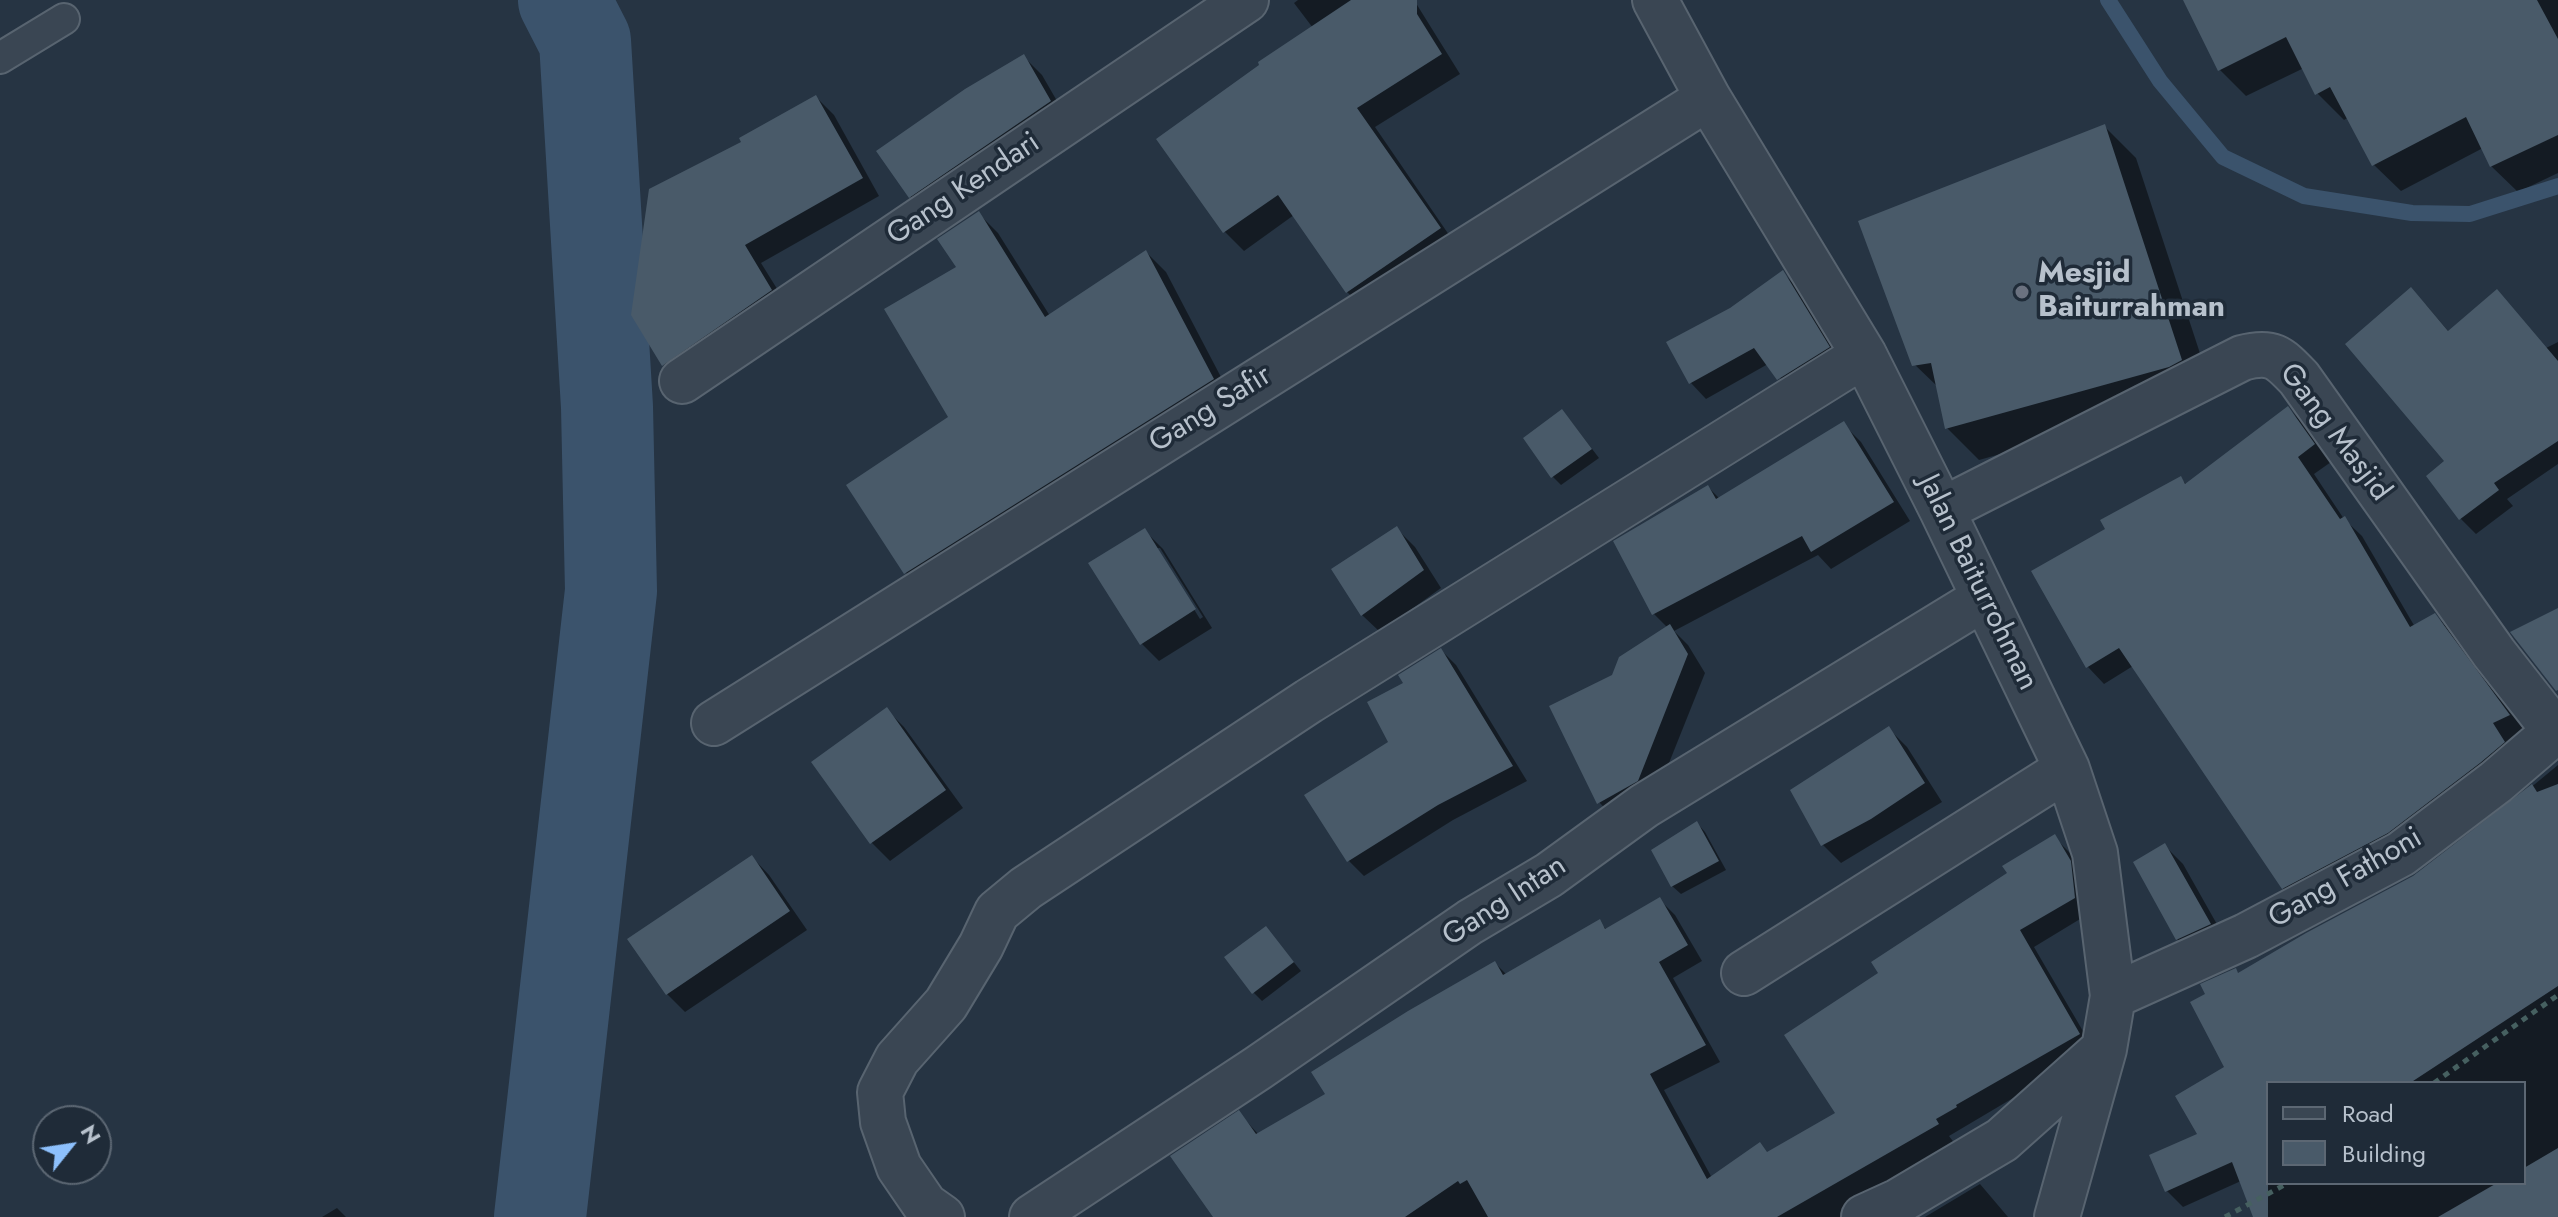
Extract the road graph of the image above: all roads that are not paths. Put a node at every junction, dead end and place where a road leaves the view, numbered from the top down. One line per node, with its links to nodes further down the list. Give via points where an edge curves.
1 (1246, 0): 7 (street, Gang Kendari)
2 (1655, 0): 5 (street, Jalan Baiturrohman)
3 (64, 19): 4 (lane)
4 (0, 58)
5 (1708, 98): 6 (street, Jalan Baiturrohman); 10 (street, Gang Safir)
6 (1864, 355): 8 (street, Jalan Baiturrohman); 16 (street, via 1309,701 997,912 946,1004 897,1059 880,1092 883,1122 899,1167 925,1205)
7 (682, 381)
8 (1942, 510): 9 (street, Jalan Baiturrohman); 11 (street, Gang Masjid, via 2242,358 2259,353 2279,357)
9 (1984, 598): 12 (street, Jalan Baiturrohman); 17 (street, Gang Intan, via 1644,806 1549,875 1470,922)
10 (714, 723)
11 (2556, 730): 14 (street, Gang Fathoni, via 2401,854 2246,936)
12 (2067, 769): 13 (street); 14 (street, Jalan Baiturrohman, via 2095,853)
13 (1744, 973)
14 (2113, 996): 15 (street, Jalan Baiturrohman)
15 (2104, 1049): 18 (street, via 2002,1140); 19 (street, Jalan Baiturrohman)
16 (942, 1217)
17 (1032, 1217)
18 (1864, 1217)
19 (2057, 1217)

